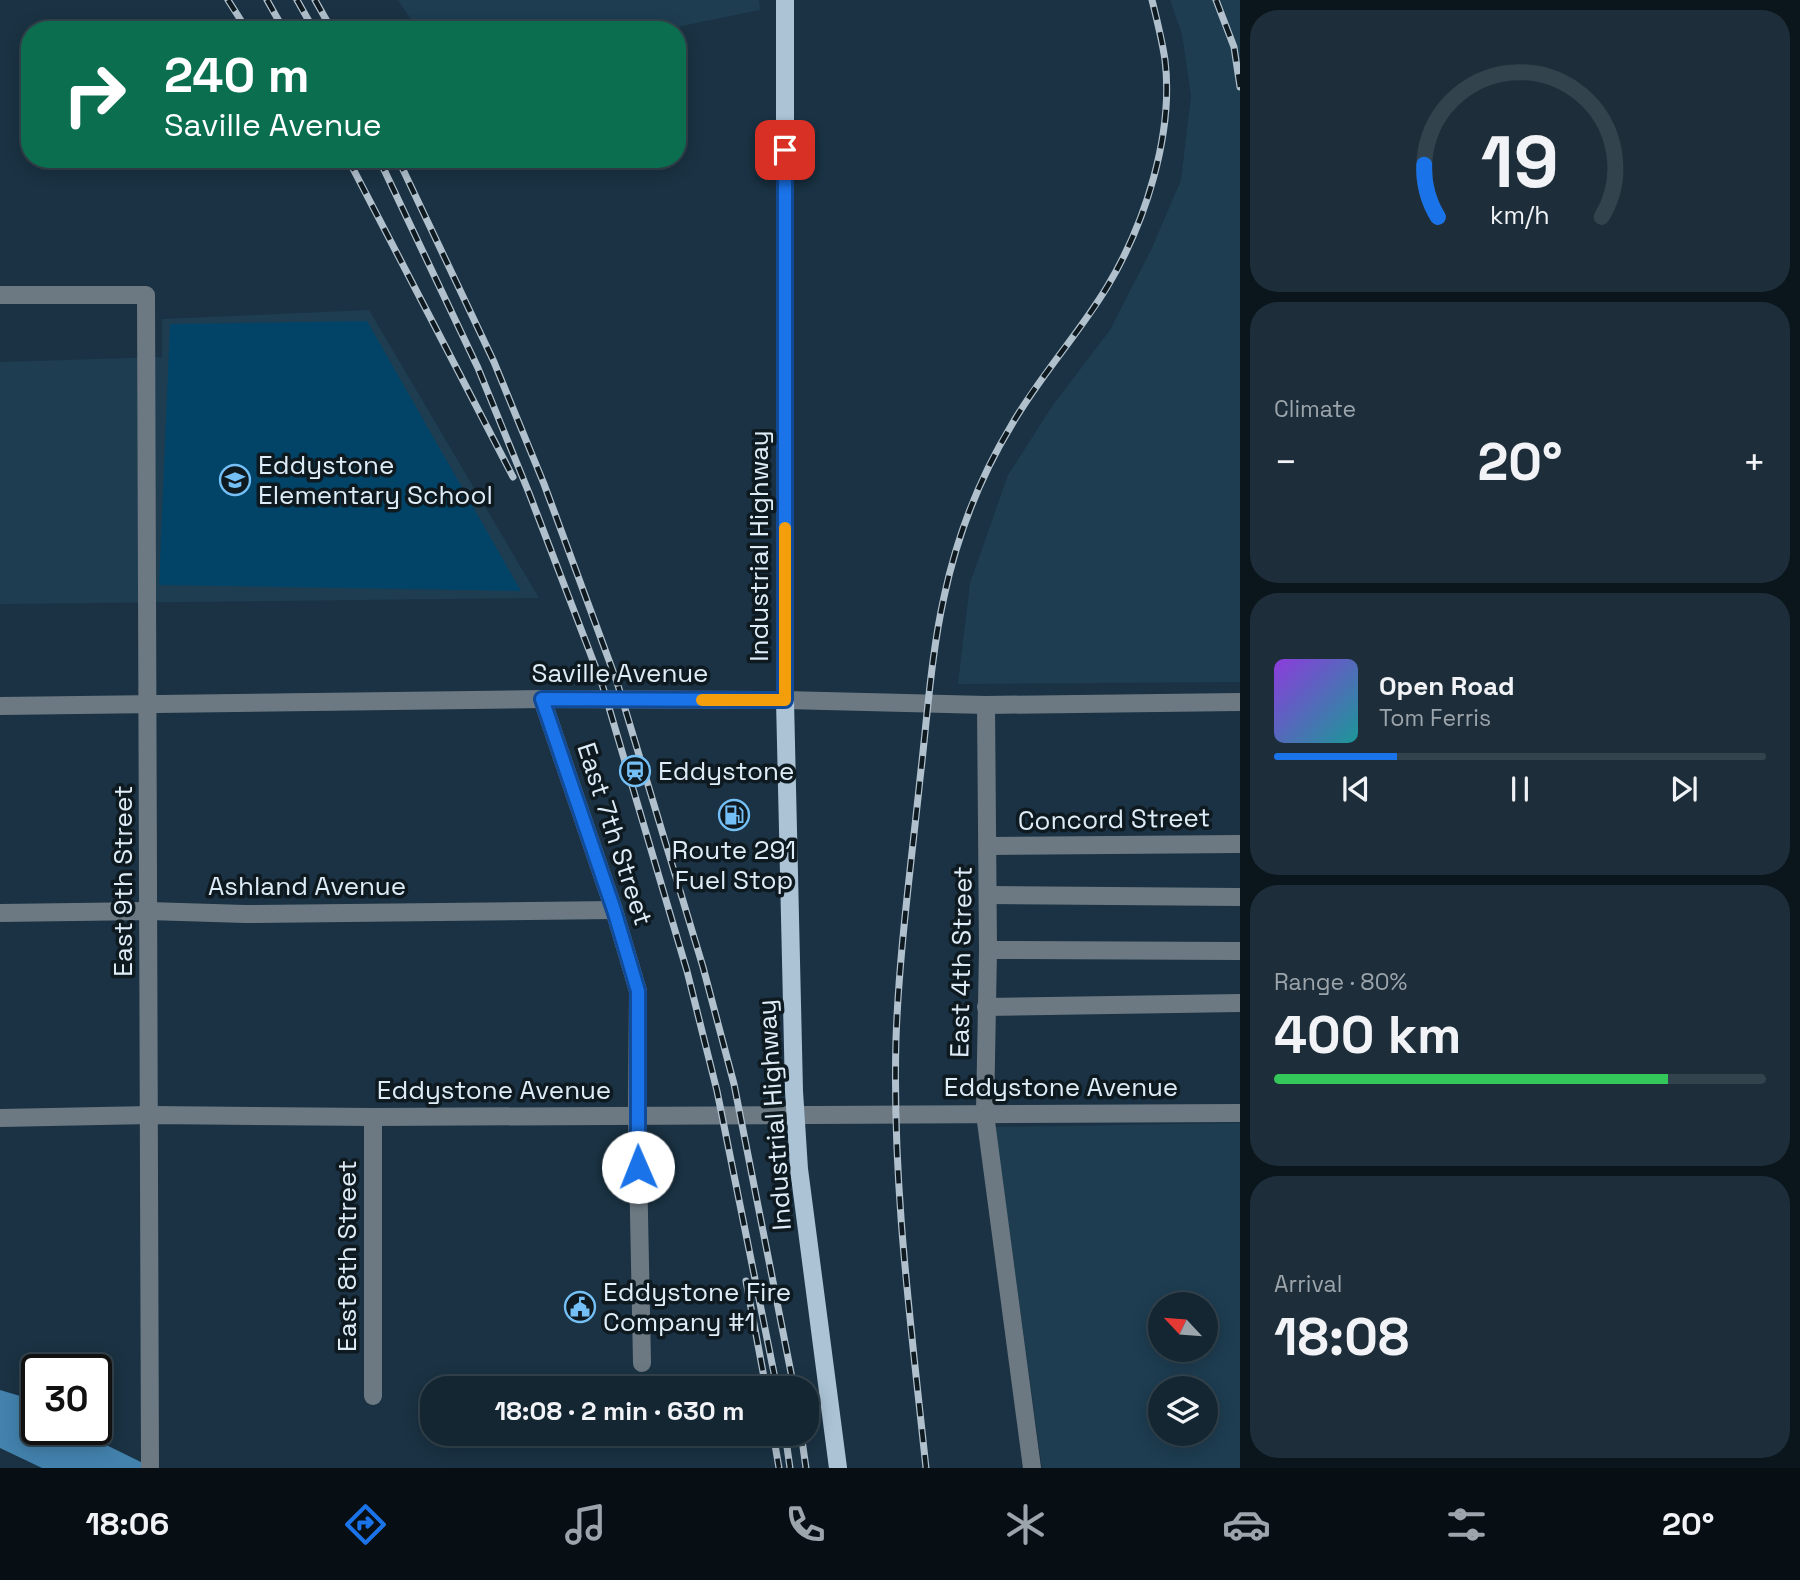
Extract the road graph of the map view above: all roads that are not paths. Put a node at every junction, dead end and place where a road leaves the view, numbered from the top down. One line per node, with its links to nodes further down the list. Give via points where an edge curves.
1 (786, 0): 4 (main road, Industrial Highway)
2 (0, 295): 8 (street, East 9th Street, via 146,295)
3 (542, 699): 4 (street, Saville Avenue); 8 (street, Saville Avenue); 13 (street, East 7th Street)
4 (785, 700): 6 (street, Saville Avenue); 29 (main road, Industrial Highway, via 794,1091 801,1182)
5 (1240, 702): 6 (street, Saville Avenue)
6 (986, 705): 10 (street, East 4th Street)
7 (0, 706): 8 (street, Saville Avenue)
8 (149, 706): 14 (street, East 9th Street)
9 (1240, 844): 10 (street, Concord Street)
10 (988, 846): 11 (street, East 4th Street)
11 (988, 895): 12 (street); 16 (street, East 4th Street)
12 (1240, 897)
13 (614, 910): 14 (street, Ashland Avenue); 23 (street, East 7th Street, via 638,991)
14 (149, 911): 15 (street, Ashland Avenue); 22 (street, East 9th Street)
15 (0, 913)
16 (988, 950): 17 (street); 19 (street, East 4th Street)
17 (1240, 951)
18 (1240, 1003): 19 (street)
19 (986, 1007): 21 (street, East 4th Street)
20 (1240, 1112): 21 (street, Eddystone Avenue)
21 (985, 1114): 23 (street, Eddystone Avenue); 30 (street, East 4th Street)
22 (151, 1115): 24 (street, Eddystone Avenue); 25 (street, Eddystone Avenue); 28 (street, East 9th Street)
23 (637, 1115): 24 (street, Eddystone Avenue); 26 (street, East 7th Street)
24 (373, 1117): 27 (street, East 8th Street)
25 (0, 1118)
26 (642, 1363)
27 (373, 1396)
28 (150, 1460)
29 (838, 1468)
30 (1032, 1468)

